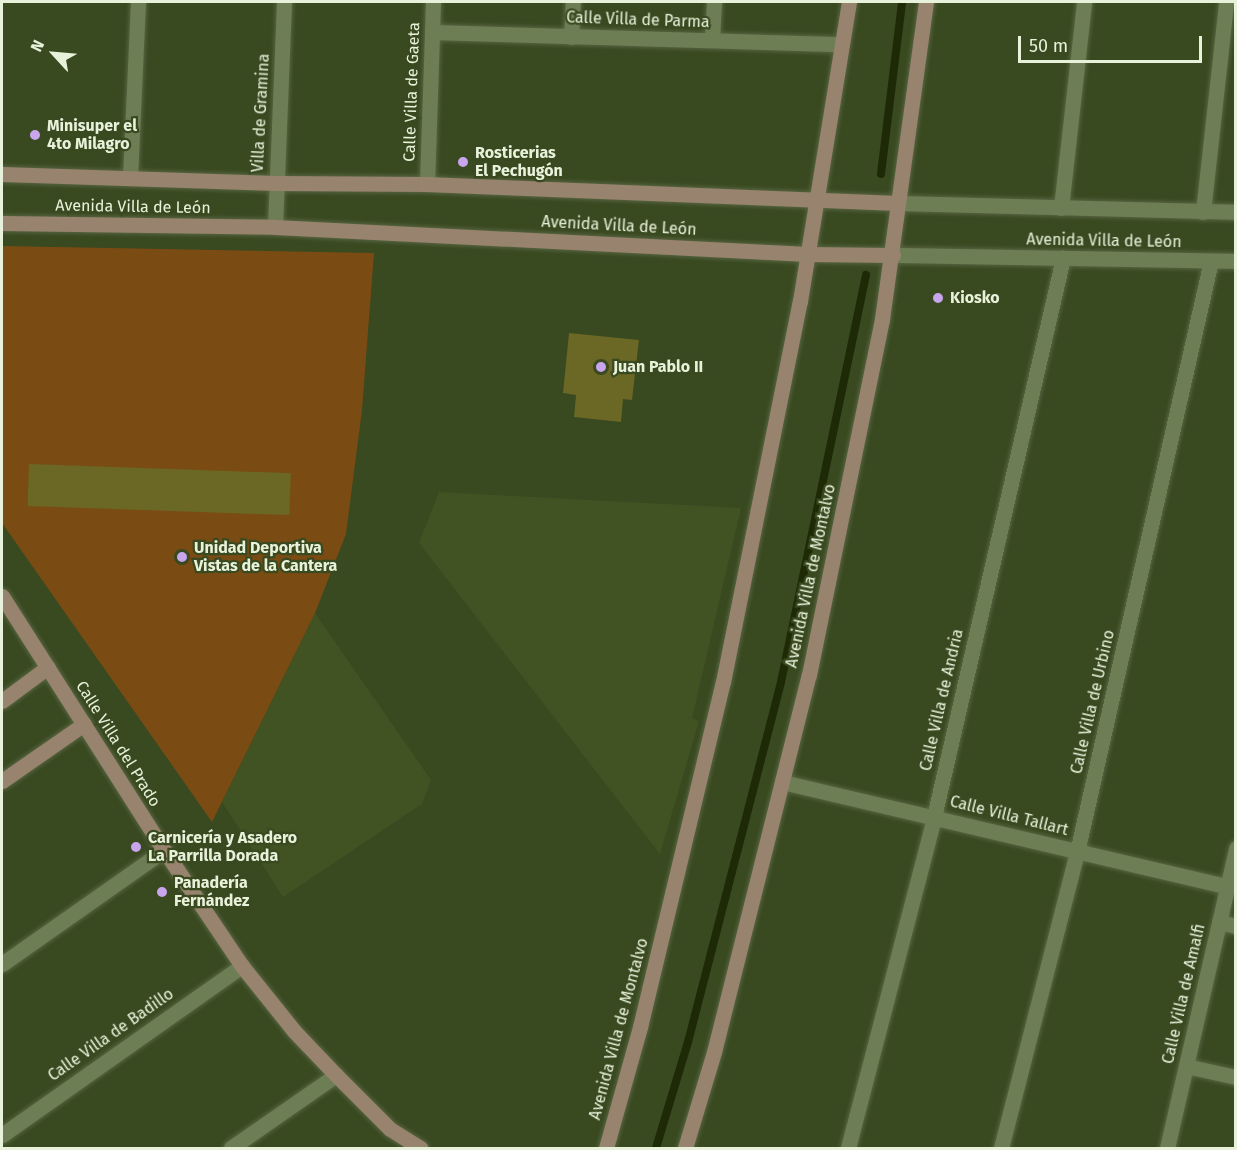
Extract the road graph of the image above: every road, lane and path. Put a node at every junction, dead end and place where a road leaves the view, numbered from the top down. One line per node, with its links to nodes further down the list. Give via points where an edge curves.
1 (138, 2): 15 (street)
2 (284, 2): 16 (street, Villa de Gramina)
3 (433, 2): 10 (street, Calle Villa de Gaeta)
4 (573, 2): 11 (street)
5 (714, 2): 12 (street)
6 (849, 2): 13 (street, Avenida Villa de Montalvo)
7 (927, 2): 19 (street, Avenida Villa de Montalvo)
8 (1084, 2): 20 (street)
9 (1226, 2): 21 (street)
10 (432, 32): 11 (street, Calle Villa de Parma); 17 (street, Calle Villa de Gaeta)
11 (571, 37): 12 (street, Calle Villa de Parma)
12 (712, 40): 13 (street, Calle Villa de Parma)
13 (842, 44): 18 (street, Avenida Villa de Montalvo)
14 (2, 174): 15 (street, Avenida Villa de León)
15 (130, 178): 16 (street, Avenida Villa de León)
16 (276, 183): 17 (street, Avenida Villa de León); 24 (street, Villa de Gramina)
17 (427, 184): 18 (street, Avenida Villa de León)
18 (815, 199): 19 (street, Avenida Villa de León); 25 (street, Avenida Villa de Montalvo)
19 (897, 203): 20 (street, Avenida Villa de León); 26 (street, Avenida Villa de Montalvo)
20 (1061, 208): 21 (street, Avenida Villa de León)
21 (1203, 212): 22 (street, Avenida Villa de León)
22 (1236, 212)
23 (2, 223): 24 (street, Avenida Villa de León)
24 (275, 227): 25 (street, Avenida Villa de León)
25 (807, 254): 26 (street, Avenida Villa de León); 51 (street, Avenida Villa de Montalvo, via 723,682 640,1027)
26 (893, 255): 27 (street, Avenida Villa de León); 35 (street, Avenida Villa de Montalvo, via 809,675)
27 (1063, 258): 28 (street, Avenida Villa de León); 36 (street, Calle Villa de Andria)
28 (1212, 261): 29 (street, Avenida Villa de León); 39 (street, Calle Villa de Urbino)
29 (1236, 261)
30 (2, 596): 31 (street, Calle Villa del Prado)
31 (48, 667): 32 (street); 33 (street, Calle Villa del Prado)
32 (2, 701)
33 (84, 724): 34 (street); 38 (street, Calle Villa del Prado)
34 (2, 781)
35 (782, 782): 36 (street, Calle Villa Tallart); 52 (street, Avenida Villa de Montalvo, via 714,1052)
36 (934, 817): 39 (street, Calle Villa Tallart); 53 (street, Calle Villa de Andria)
37 (1236, 848): 40 (street, Calle Villa de Amalfi)
38 (164, 850): 43 (street); 44 (street, Calle Villa del Prado)
39 (1077, 852): 40 (street, Calle Villa Tallart); 54 (street, Calle Villa de Urbino)
40 (1226, 886): 41 (street, Calle Villa de Amalfi)
41 (1219, 922): 42 (street); 45 (street, Calle Villa de Amalfi)
42 (1236, 926)
43 (2, 964)
44 (242, 966): 46 (street, Calle Villa del Prado, via 294,1031); 48 (street, Calle Villa de Badillo)
45 (1186, 1066): 47 (street); 55 (street, Calle Villa de Amalfi)
46 (336, 1075): 49 (street); 50 (street, Calle Villa del Prado, via 390,1129)
47 (1236, 1077)
48 (2, 1135)
49 (231, 1149)
50 (421, 1149)
51 (606, 1149)
52 (685, 1149)
53 (849, 1149)
54 (1001, 1149)
55 (1167, 1149)

